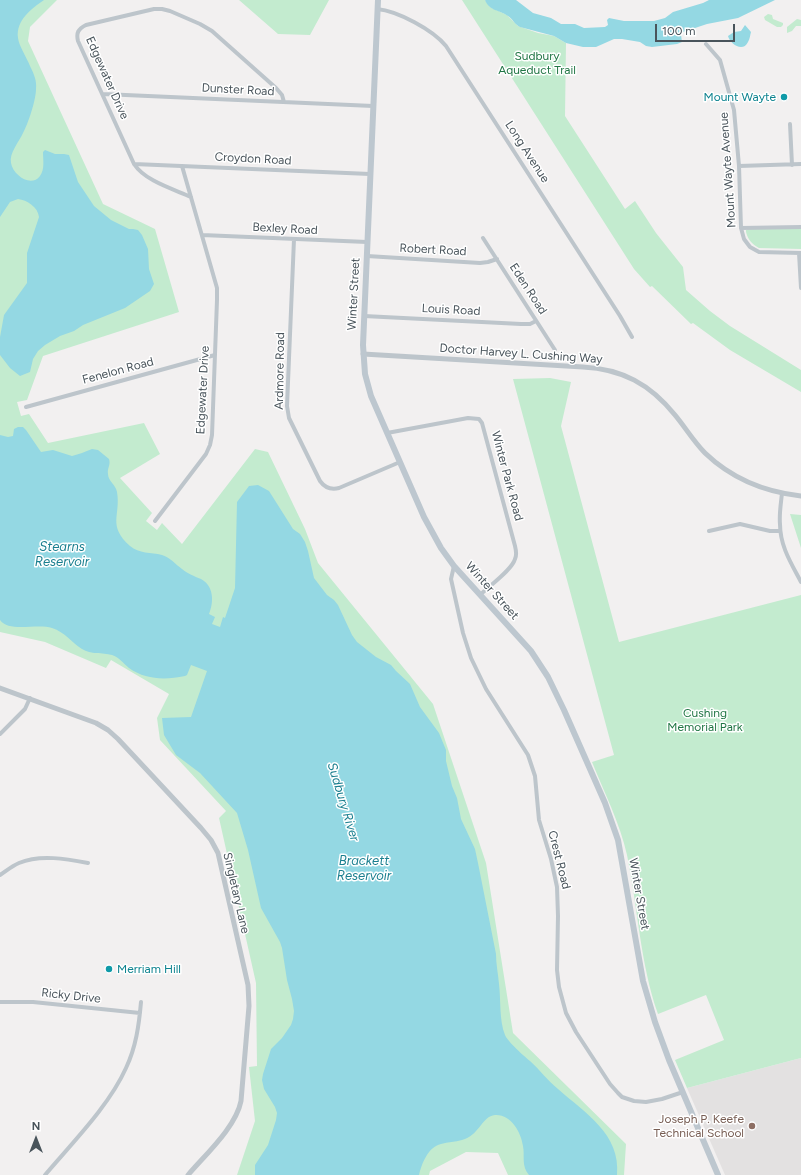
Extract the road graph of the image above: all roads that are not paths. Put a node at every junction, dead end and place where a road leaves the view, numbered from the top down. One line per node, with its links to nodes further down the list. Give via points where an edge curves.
1 (378, 0): 2 (main road, Winter Street)
2 (378, 9): 6 (main road, Winter Street); 27 (street, Long Avenue, via 422,26 446,46)
3 (706, 44): 12 (street, Mount Wayte Avenue, via 720,60 733,104)
4 (103, 94): 5 (street, Dunster Road); 5 (street, Edgewater Drive, via 78,41 78,31 86,25 158,9 170,11 212,31 276,88); 8 (street, Edgewater Drive)
5 (284, 102): 6 (street, Dunster Road)
6 (373, 106): 13 (main road, Winter Street)
7 (790, 124): 10 (street)
8 (134, 164): 11 (street, Croydon Road); 14 (street, Edgewater Drive, via 148,177)
9 (801, 164): 10 (street)
10 (792, 165): 12 (street)
11 (182, 166): 13 (street, Croydon Road); 14 (street, Edgewater Drive)
12 (740, 166): 16 (street, Mount Wayte Avenue)
13 (370, 174): 20 (main road, Winter Street)
14 (191, 197): 17 (street, Edgewater Drive)
15 (801, 227): 16 (street)
16 (741, 228): 21 (street, Mount Wayte Avenue, via 744,239 754,250 768,253)
17 (202, 235): 19 (street, Bexley Road); 30 (street, Edgewater Drive, via 217,288)
18 (483, 238): 23 (street, Eden Road)
19 (294, 239): 20 (street, Bexley Road); 33 (street, Ardmore Road, via 287,406 290,419 320,481 328,488 339,488)
20 (367, 242): 22 (main road, Winter Street)
21 (800, 253): 24 (street)
22 (367, 256): 23 (street, Robert Road, via 480,263); 25 (main road, Winter Street)
23 (497, 259): 26 (street, Eden Road)
24 (801, 288)
25 (364, 316): 26 (street, Louis Road, via 521,324); 29 (main road, Winter Street)
26 (536, 321): 28 (street, Eden Road)
27 (632, 337)
28 (555, 350)
29 (363, 354): 32 (main road, Winter Street, via 366,381); 34 (street, Doctor Harvey L. Cushing Way, via 613,371 639,382 653,392 666,404 704,452 723,467 748,482)
30 (215, 355): 31 (street, Fenelon Road); 36 (street, Edgewater Drive, via 210,445 206,454)
31 (26, 407)
32 (387, 433): 33 (main road, Winter Street); 41 (street, Winter Park Road, via 468,418 481,420 516,555 509,568)
33 (400, 462): 39 (main road, Winter Street, via 429,528)
34 (782, 493): 35 (street, Doctor Harvey L. Cushing Way); 38 (street)
35 (801, 496)
36 (155, 521)
37 (709, 531): 38 (street, via 740,524)
38 (780, 531): 40 (street, via 783,547)
39 (454, 566): 41 (main road, Winter Street); 50 (street, Crest Road, via 451,579 471,658 486,689 528,755 535,776 539,820 557,887 557,970 566,1012 576,1032 618,1094 634,1101 646,1102)
40 (801, 582)
41 (480, 595): 50 (main road, Winter Street, via 525,644 543,668 605,804 620,851 646,994)
42 (0, 688): 43 (street, Singletary Lane)
43 (30, 698): 44 (street, via 25,709); 52 (street, Singletary Lane, via 89,720 108,730 201,828 218,853 248,985 240,1101 231,1124)
44 (0, 734)
45 (88, 863): 46 (street, via 57,859 32,860 15,865)
46 (0, 875)
47 (0, 1002): 49 (street, Ricky Drive, via 33,1002)
48 (141, 1002): 49 (street)
49 (140, 1013): 51 (street, via 132,1051 115,1088)
50 (683, 1092): 53 (main road, Winter Street)
51 (45, 1175)
52 (188, 1175)
53 (718, 1175)

